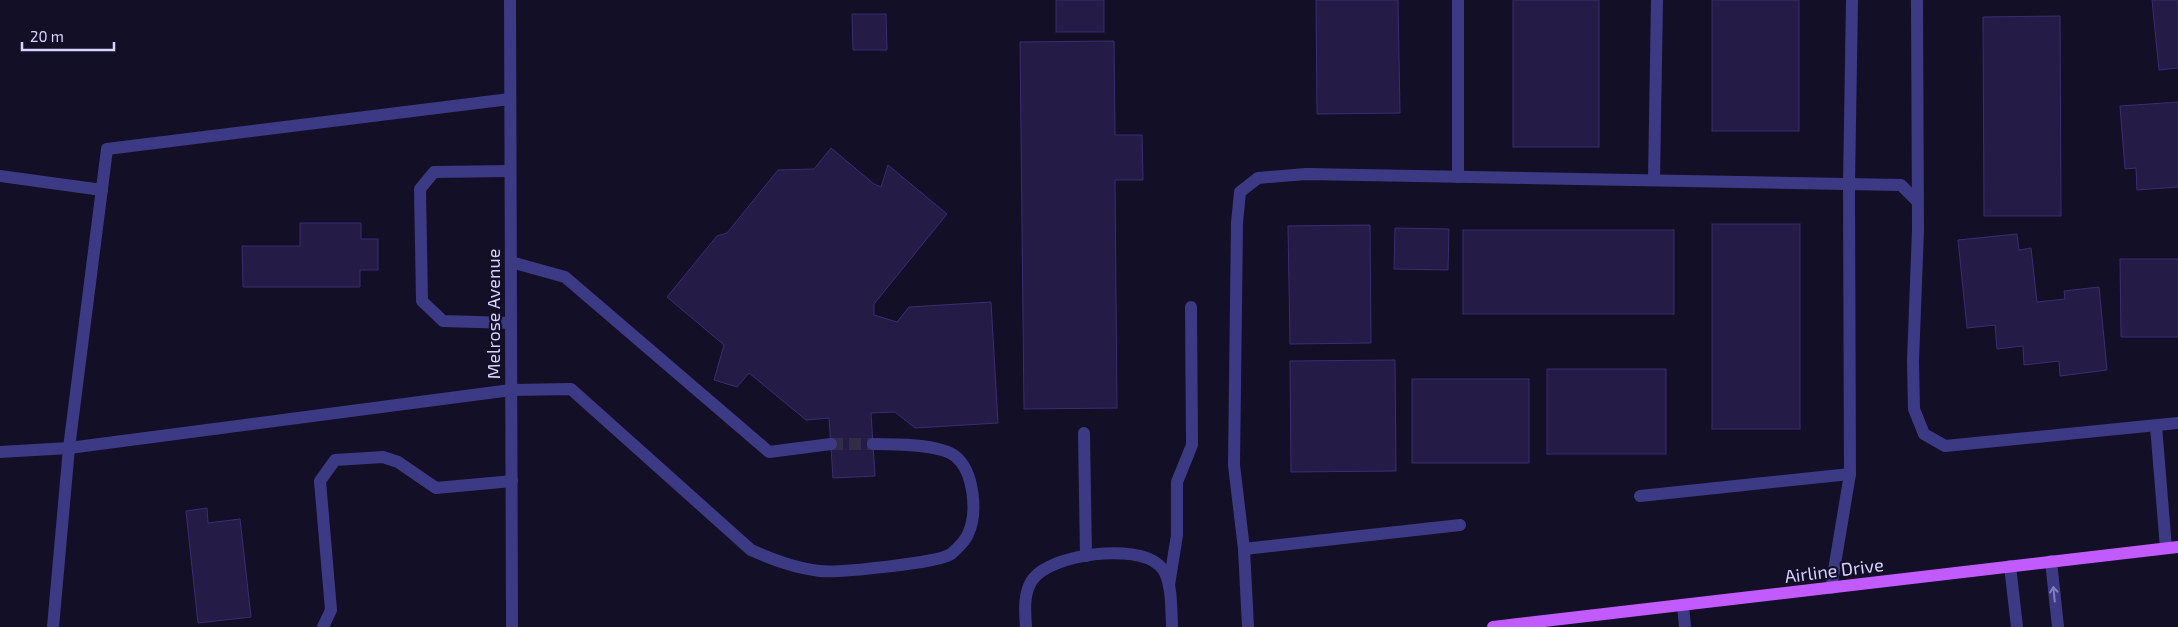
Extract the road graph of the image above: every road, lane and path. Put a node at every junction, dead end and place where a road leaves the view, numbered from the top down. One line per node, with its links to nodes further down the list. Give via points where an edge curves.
1 (510, 0): 6 (street, Melrose Avenue)
2 (1458, 0): 9 (street)
3 (1657, 0): 10 (street)
4 (1852, 0): 11 (street)
5 (1916, 0): 13 (street)
6 (510, 99): 7 (street, Melrose Avenue); 12 (street, via 107,149)
7 (510, 171): 14 (street, Melrose Avenue); 16 (street, via 434,172 420,189 422,301 443,321)
8 (0, 176): 12 (street)
9 (1458, 176): 10 (street); 30 (street, via 1306,174 1258,178 1240,192 1234,466)
10 (1654, 180): 11 (street)
11 (1849, 184): 13 (street, via 1901,185); 25 (street)
12 (102, 190): 23 (street)
13 (1916, 201): 19 (street, via 1914,408 1924,434 1945,446)
14 (511, 262): 16 (street, Melrose Avenue); 21 (street, via 565,277 769,452)
15 (1191, 307): 34 (street, via 1192,445 1177,482 1177,535)
16 (511, 323): 17 (street, Melrose Avenue)
17 (511, 390): 22 (street, via 571,388 751,550 779,563 821,571 915,564 950,555 968,535 974,505 969,476 955,456 929,447); 23 (street); 26 (street, Melrose Avenue)
18 (2178, 423): 19 (street)
19 (2156, 426): 29 (street)
20 (1084, 433): 31 (street)
21 (831, 444)
22 (873, 444)
23 (70, 448): 24 (street); 37 (street)
24 (0, 452)
25 (1850, 474): 27 (street); 35 (street)
26 (512, 481): 38 (street, via 436,488 398,462 383,457 335,460 320,481 330,610); 39 (street, Melrose Avenue)
27 (1640, 496)
28 (1460, 524): 30 (street)
29 (2172, 547): 32 (main road, Airline Drive)
30 (1244, 549): 42 (street)
31 (1086, 556): 34 (street, via 1139,555 1159,565); 40 (street, via 1049,565 1033,579 1025,601)
32 (2051, 562): 33 (main road, Airline Drive); 46 (street, one-way to 32)
33 (2010, 566): 35 (main road, Airline Drive); 45 (street)
34 (1169, 585): 41 (street)
35 (1831, 588): 36 (main road, Airline Drive)
36 (1683, 605): 43 (main road, Airline Drive); 44 (street)
37 (53, 627)
38 (323, 627)
39 (512, 627)
40 (1026, 627)
41 (1172, 627)
42 (1248, 627)
43 (1494, 627)
44 (1685, 627)
45 (2017, 627)
46 (2058, 627)

